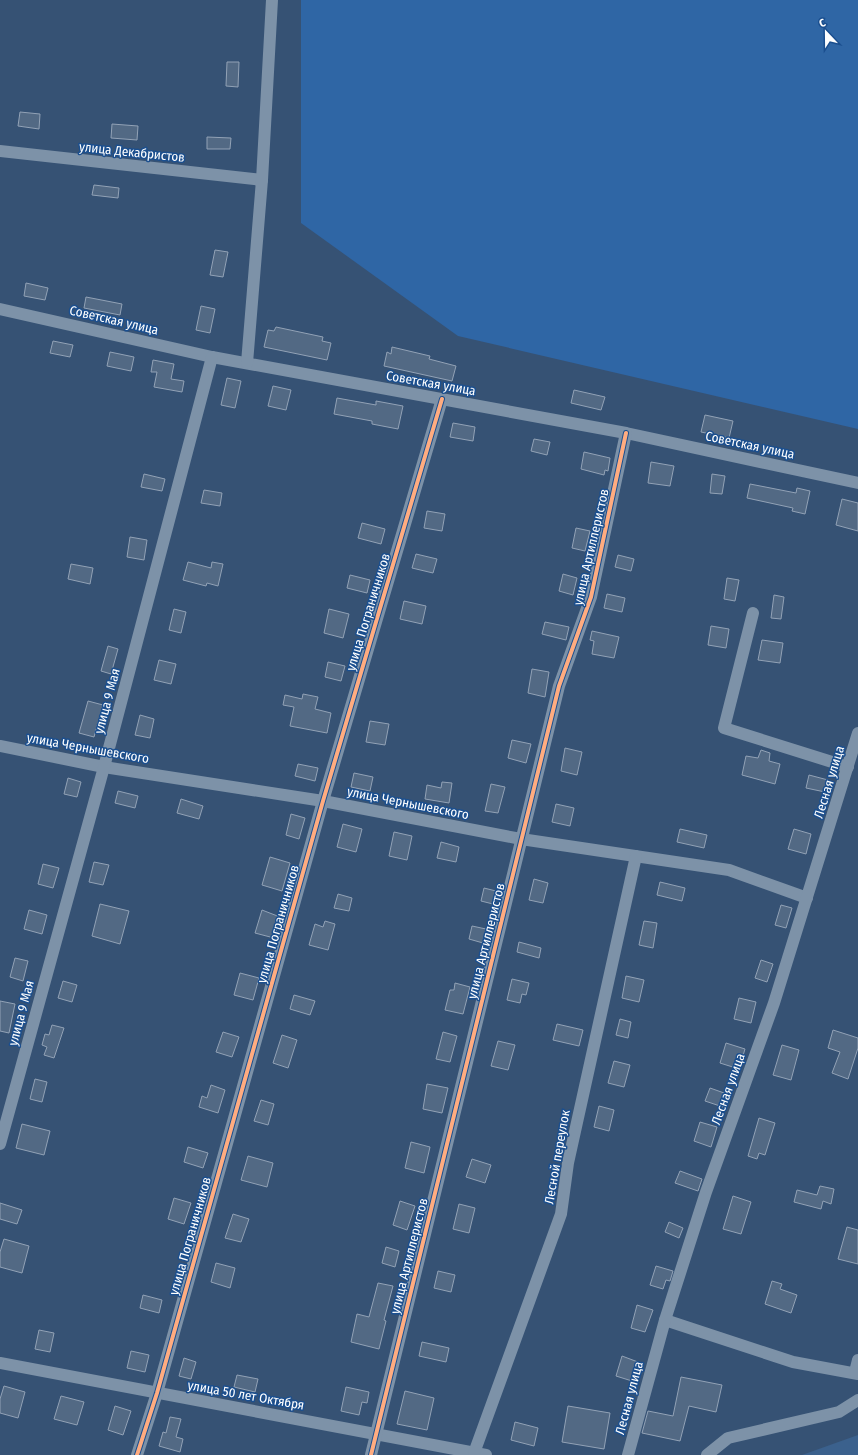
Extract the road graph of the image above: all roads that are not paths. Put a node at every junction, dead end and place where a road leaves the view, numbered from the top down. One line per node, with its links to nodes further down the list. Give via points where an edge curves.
1 (272, 0): 3 (street)
2 (0, 151): 3 (street, улица Декабристов)
3 (262, 180): 6 (street)
4 (0, 309): 5 (street, Советская улица)
5 (212, 357): 6 (street, Советская улица); 13 (street, улица 9 Мая)
6 (247, 363): 7 (street, Советская улица)
7 (442, 399): 8 (street, Советская улица); 15 (street, улица Пограничников)
8 (626, 433): 9 (street, Советская улица); 16 (street, улица Артиллеристов, via 591,597 559,686)
9 (858, 483)
10 (753, 612): 14 (street, via 724,728)
11 (858, 734): 14 (street, Лесная улица)
12 (0, 746): 13 (street, улица Чернышевского)
13 (104, 767): 15 (street, улица Чернышевского); 19 (street, улица 9 Мая)
14 (848, 767): 18 (street, Лесная улица)
15 (323, 801): 16 (street, улица Чернышевского); 24 (street, улица Пограничников)
16 (520, 839): 17 (street, улица Чернышевского); 26 (street, улица Артиллеристов)
17 (636, 856): 18 (street, улица Чернышевского, via 729,870); 27 (street, Лесной переулок, via 568,1163 561,1214)
18 (807, 898): 20 (street, Лесная улица, via 774,1003 706,1192)
19 (0, 1144)
20 (665, 1320): 23 (street, via 793,1362); 31 (street, Лесная улица)
21 (858, 1360): 23 (street)
22 (0, 1363): 24 (street, улица 50 лет Октября)
23 (856, 1373)
24 (156, 1393): 26 (street, улица 50 лет Октября); 28 (street, улица Пограничников)
25 (858, 1400): 32 (street, via 839,1412 728,1438)
26 (376, 1433): 27 (street, улица 50 лет Октября); 29 (street, улица Артиллеристов)
27 (474, 1452): 30 (street, улица 50 лет Октября)
28 (137, 1455)
29 (371, 1455)
30 (486, 1455)
31 (628, 1455)
32 (707, 1455)

